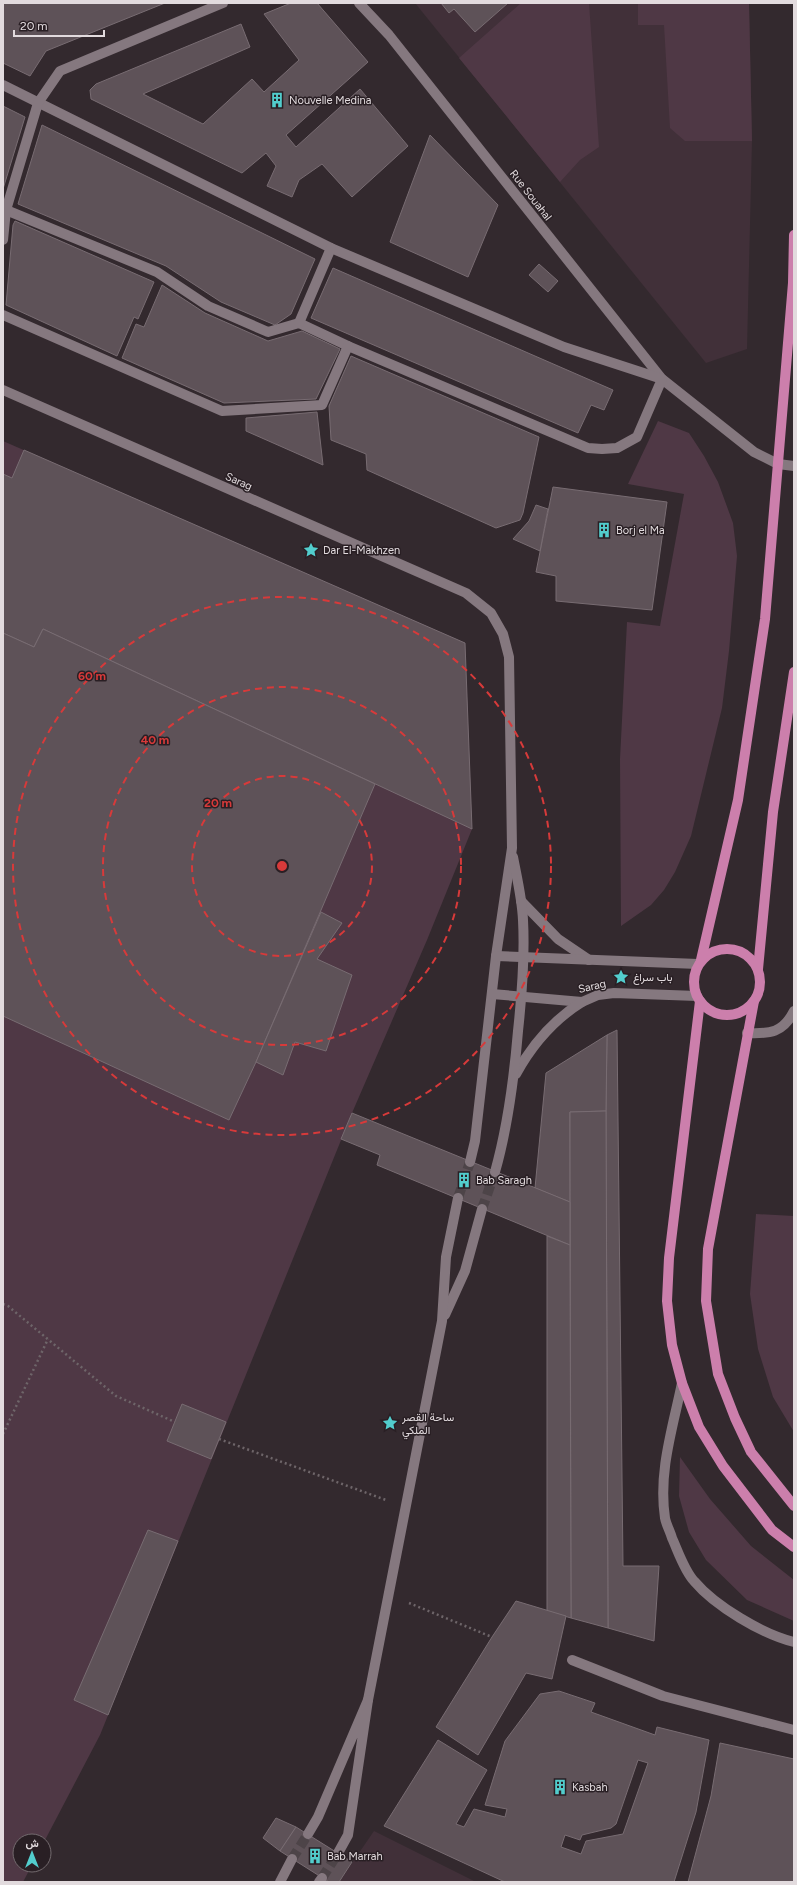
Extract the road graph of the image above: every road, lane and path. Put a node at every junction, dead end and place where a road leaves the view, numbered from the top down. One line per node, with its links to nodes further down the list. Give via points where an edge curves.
1 (223, 3): 4 (street, via 60,71)
2 (359, 3): 12 (street, Rue Souahal, via 389,35)
3 (3, 85): 4 (street)
4 (38, 103): 5 (street); 8 (street)
5 (6, 210): 7 (street); 10 (street, via 157,272 208,306 268,332)
6 (794, 234): 14 (main road, via 793,283)
7 (3, 240)
8 (331, 248): 10 (street); 12 (street, via 564,347)
9 (3, 315): 11 (street, via 222,411 322,405)
10 (299, 322): 11 (street)
11 (348, 346): 12 (street, via 588,448 617,448 637,437)
12 (662, 379): 14 (street, Rue Souahal, via 754,452)
13 (3, 390): 17 (street, Sarag, via 466,593 491,613 503,634 509,657)
14 (778, 464): 15 (street, Rue Souahal); 22 (main road, via 765,619 738,800)
15 (794, 466)
16 (794, 672): 23 (main road, via 773,812)
17 (512, 848): 18 (street); 19 (street)
18 (521, 901): 20 (street); 21 (street, via 558,939)
19 (496, 956): 20 (street, Sarag); 24 (street)
20 (524, 958): 21 (street, Sarag); 25 (street)
21 (590, 960): 22 (street, Sarag)
22 (700, 962): 23 (main road, via 710,953 732,949 743,952); 26 (main road, via 694,976)
23 (758, 969): 27 (main road, via 761,980)
24 (492, 994): 25 (street, Sarag); 32 (street, via 475,1141)
25 (522, 997): 28 (street, Sarag); 31 (street)
26 (698, 999): 27 (main road, via 712,1011 727,1015 737,1014); 28 (street, Sarag, via 614,993 598,995); 39 (main road, via 669,1258 667,1301 672,1345)
27 (754, 1001): 30 (main road)
28 (582, 1002): 31 (street, via 564,1013 542,1036 523,1062)
29 (794, 1011): 30 (street, via 788,1024 768,1034)
30 (747, 1033): 43 (main road, via 708,1249 706,1301 718,1374 735,1418 751,1452)
31 (514, 1080): 33 (street)
32 (470, 1162)
33 (495, 1172)
34 (458, 1198): 37 (street, via 446,1257)
35 (482, 1209): 37 (street, via 465,1272)
36 (3, 1304): 38 (path)
37 (442, 1321): 44 (street)
38 (48, 1339): 40 (path, via 116,1396); 41 (path)
39 (682, 1383): 45 (main road, via 699,1426 723,1466 772,1530); 48 (street, via 665,1459 665,1518 676,1548 693,1580 714,1601 744,1619)
40 (175, 1422)
41 (3, 1434)
42 (219, 1439): 44 (path)
43 (794, 1506)
44 (406, 1508): 46 (street)
45 (794, 1547)
46 (388, 1595): 47 (path); 50 (street)
47 (492, 1637)
48 (794, 1642)
49 (572, 1660): 51 (street, via 663,1696)
50 (368, 1700): 52 (street); 53 (street, via 348,1835)
51 (794, 1730)
52 (308, 1834)
53 (338, 1853)
54 (292, 1859): 55 (street)
55 (280, 1882)

